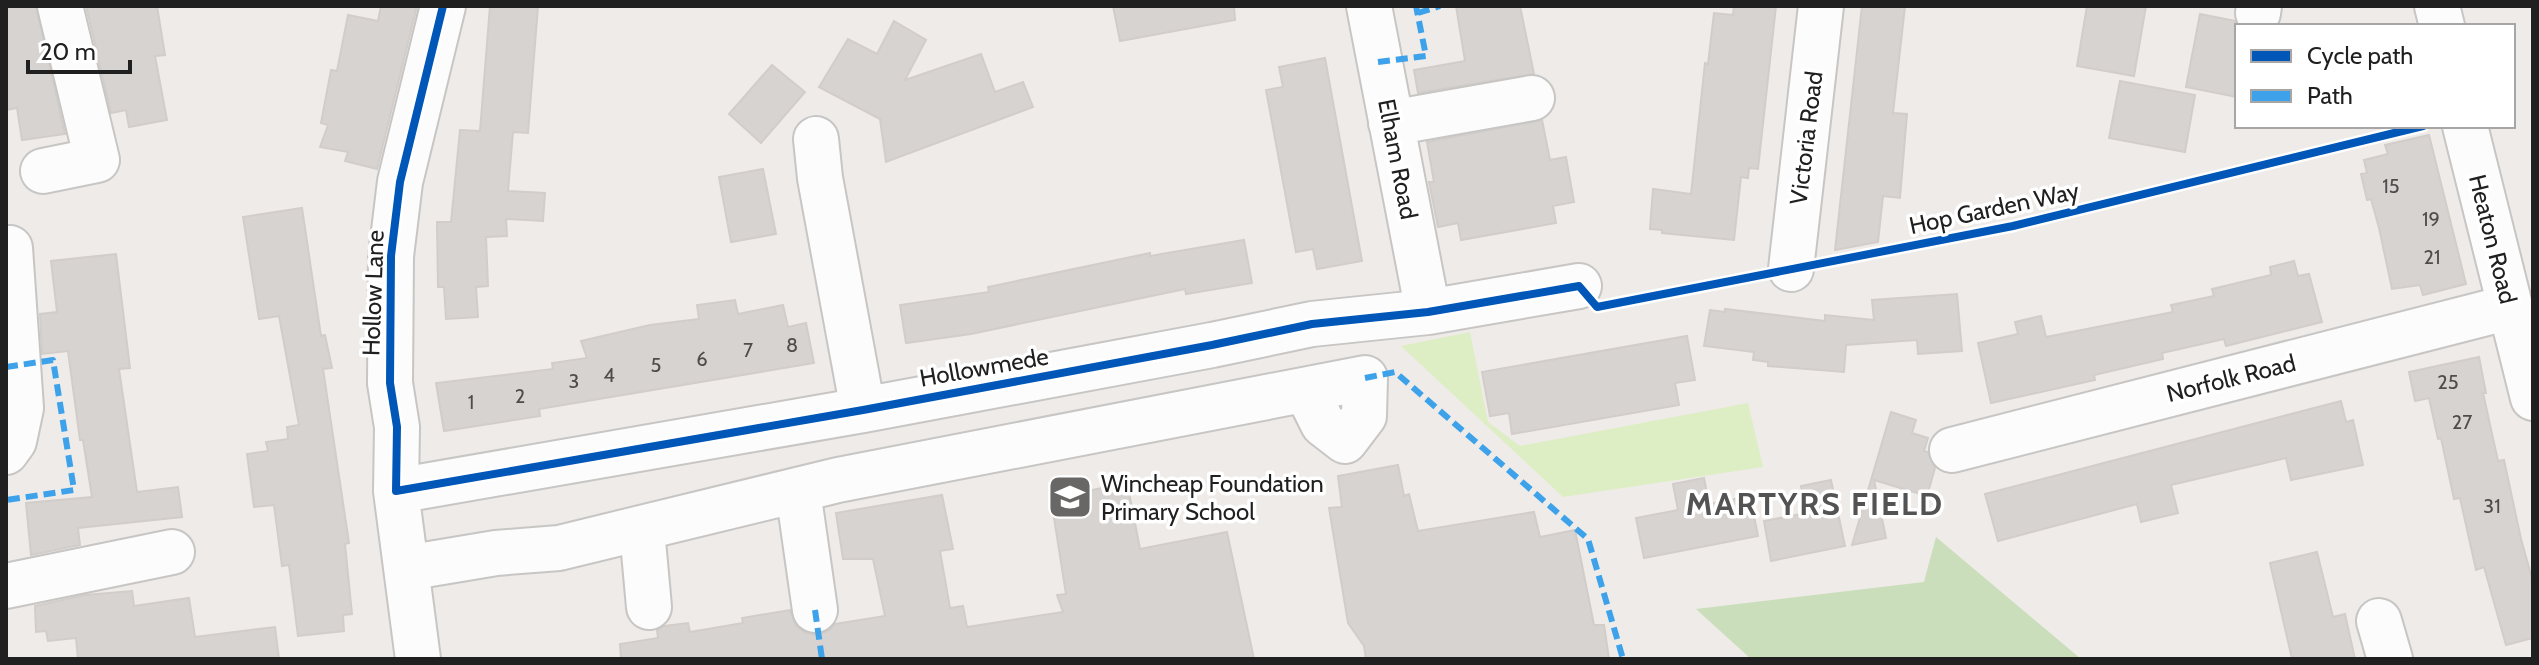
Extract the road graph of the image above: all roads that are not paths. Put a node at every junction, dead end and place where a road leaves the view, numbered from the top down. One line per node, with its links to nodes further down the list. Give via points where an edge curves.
1 (60, 6): 9 (street, via 97,160)
2 (443, 6): 20 (street, Hollow Lane, via 400,182 391,256)
3 (1369, 6): 6 (street, Elham Road)
4 (1821, 6): 11 (street, Victoria Road)
5 (1532, 98): 6 (street)
6 (1391, 123): 14 (street, Elham Road)
7 (2465, 128): 13 (street, Heaton Road)
8 (820, 169): 17 (street)
9 (43, 171)
10 (21, 247): 19 (street, via 21,408 14,441)
11 (1791, 269)
12 (1579, 286): 14 (street, Hollowmede)
13 (2510, 307): 16 (street, Heaton Road); 18 (street, Norfolk Road)
14 (1428, 312): 17 (street, Hollowmede, via 1312,324)
15 (1306, 390): 21 (street)
16 (2533, 398)
17 (863, 410): 20 (street, Hollowmede)
18 (1952, 450)
19 (6, 452)
20 (396, 491): 24 (street, Hollow Lane)
21 (798, 491): 22 (street); 27 (street)
22 (642, 530): 24 (street, via 559,548); 26 (street)
23 (172, 552): 25 (street)
24 (406, 568): 28 (street, Hollow Lane)
25 (6, 586)
26 (649, 607)
27 (815, 610)
28 (418, 659)

